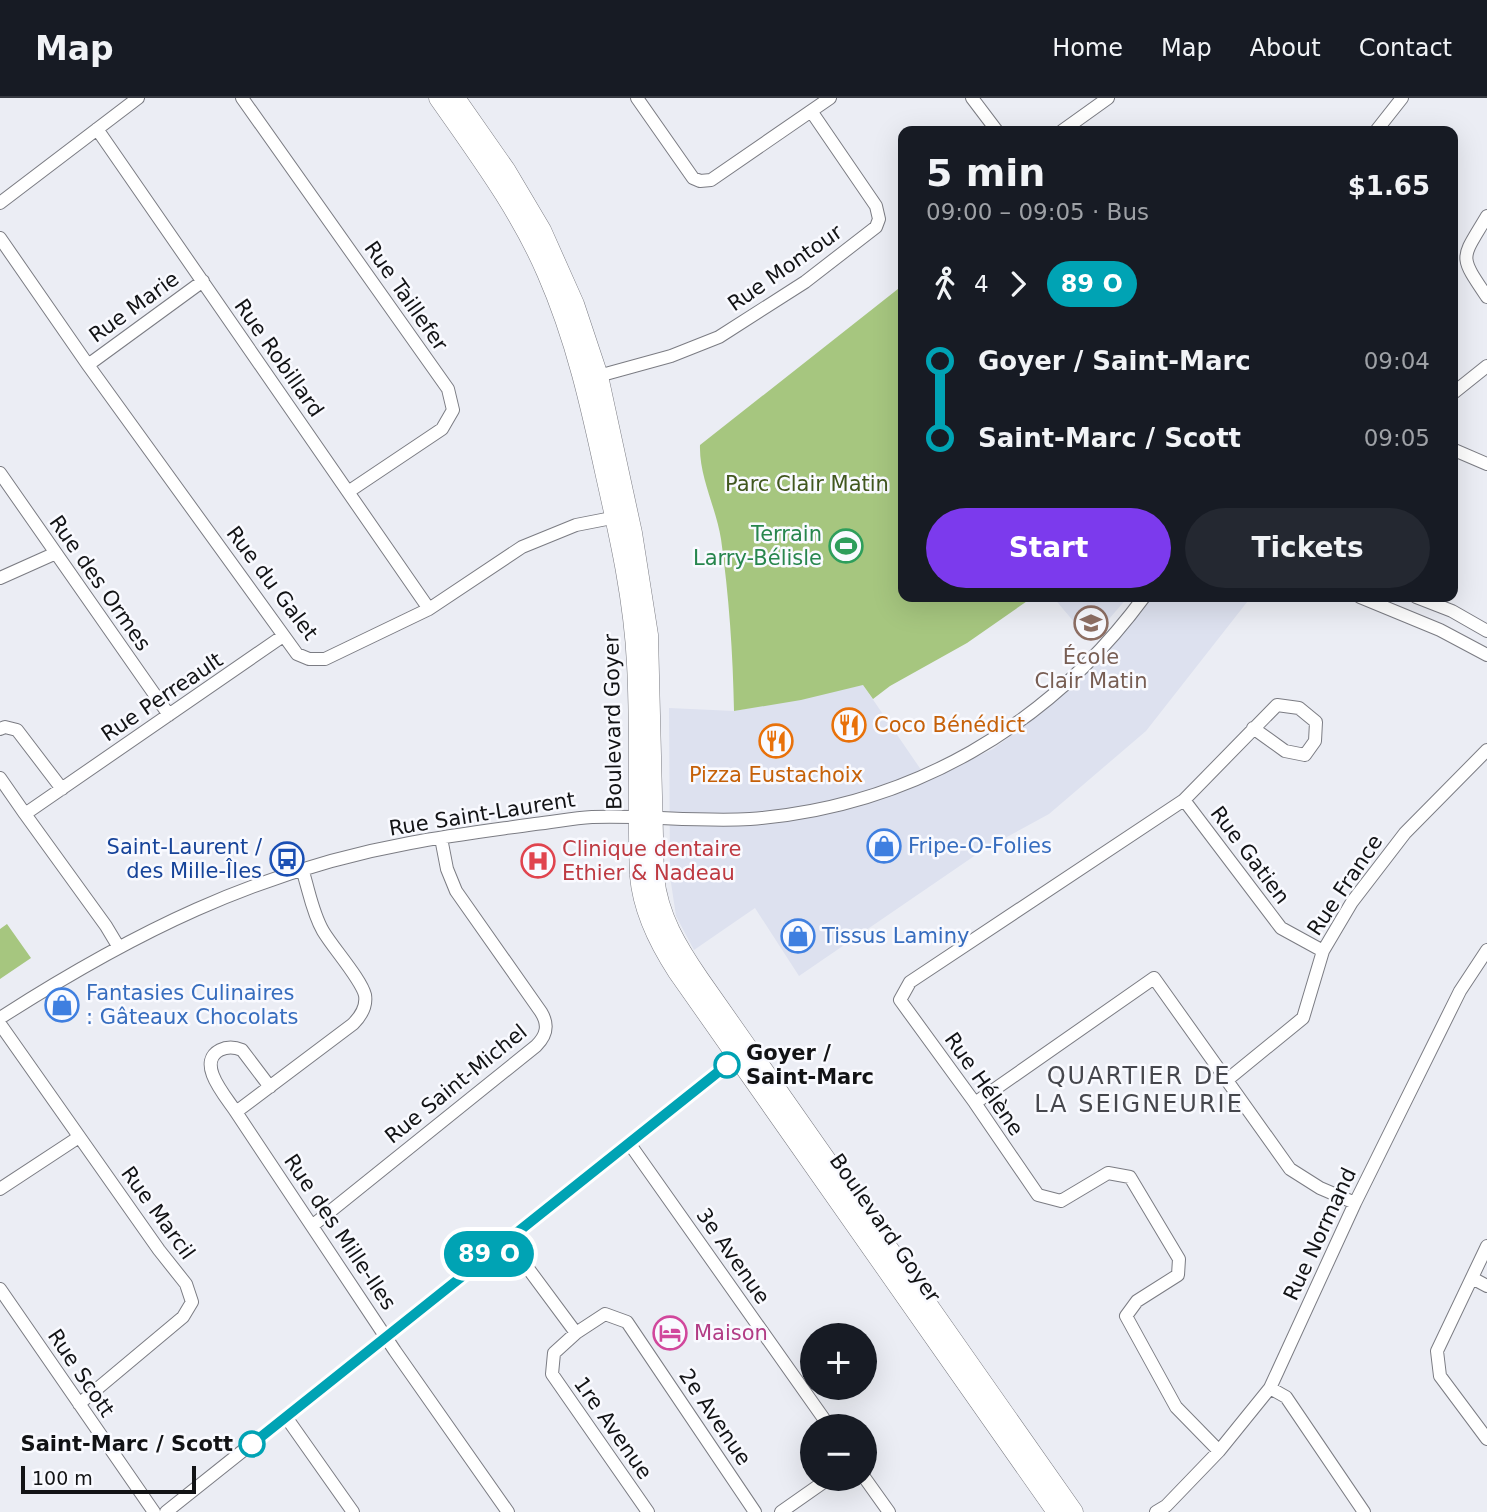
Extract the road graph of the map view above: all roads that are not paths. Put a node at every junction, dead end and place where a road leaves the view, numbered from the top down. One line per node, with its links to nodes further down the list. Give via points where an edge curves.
1 (138, 98): 14 (street)
2 (242, 98): 27 (street, Rue Taillefer, via 448,389 453,410 442,429)
3 (438, 98): 22 (street, Boulevard Goyer, via 532,243)
4 (456, 98): 22 (street, Boulevard Goyer, via 542,230 575,304)
5 (637, 98): 10 (street, via 693,178 700,181 711,180)
6 (830, 98): 10 (street)
7 (972, 98): 11 (street)
8 (1108, 98): 12 (street)
9 (1402, 98): 13 (street)
10 (811, 111): 22 (street, Rue Montour, via 876,206 876,227 805,282 719,337)
11 (993, 126)
12 (1069, 126)
13 (1380, 126)
14 (97, 129): 15 (street); 18 (street, Rue Robillard)
15 (0, 203)
16 (1487, 216): 19 (street, via 1465,261)
17 (0, 238): 20 (street, Rue du Galet)
18 (203, 281): 20 (street, Rue Marie); 27 (street, Rue Robillard)
19 (1487, 297)
20 (88, 365): 36 (street, Rue du Galet)
21 (1487, 366): 23 (street)
22 (592, 378): 28 (street, Boulevard Goyer)
23 (1458, 389)
24 (1458, 452): 25 (street)
25 (1487, 464)
26 (0, 473): 29 (street, Rue des Ormes)
27 (348, 492): 34 (street, Rue Robillard)
28 (622, 516): 34 (street, Rue du Galet, via 576,525 522,547); 46 (street, Boulevard Goyer, via 649,635)
29 (56, 553): 30 (street); 38 (street, Rue des Ormes)
30 (0, 578)
31 (1140, 602): 46 (street, Rue Saint-Laurent, via 1102,648 1048,700 992,742 933,773 870,797 813,811 744,819)
32 (1372, 602): 37 (street)
33 (1428, 602): 35 (street)
34 (429, 609): 36 (street, Rue du Galet, via 325,659 297,654)
35 (1487, 631)
36 (283, 636): 38 (street, Rue Perreault)
37 (1487, 655)
38 (169, 715): 43 (street, Rue Perreault)
39 (1253, 728): 39 (street, Rue Hélène, via 1277,705 1300,708 1316,722 1315,741 1305,755 1285,751); 44 (street, Rue Hélène)
40 (0, 729): 43 (street, via 17,730)
41 (1487, 750): 51 (street, Rue France, via 1405,833 1352,902)
42 (0, 778): 45 (street)
43 (62, 789): 45 (street, Rue Perreault)
44 (1184, 800): 51 (street, Rue Gatien, via 1281,928); 57 (street, Rue Hélène, via 910,982 900,1000)
45 (24, 814): 49 (street)
46 (645, 818): 47 (street, Rue Saint-Laurent, via 571,819); 54 (street, Boulevard Goyer, via 656,890 669,928)
47 (441, 838): 48 (street, Rue Saint-Laurent); 63 (street, Rue Saint-Michel, via 456,891 541,1012 546,1032 536,1046)
48 (302, 870): 49 (street, Rue Saint-Laurent, via 222,898); 56 (street, via 321,928 362,989 365,1005 353,1024)
49 (118, 946): 52 (street, Rue Saint-Laurent)
50 (1487, 950): 62 (street, Rue Normand, via 1461,991)
51 (1324, 951): 55 (street, Rue France, via 1303,1018)
52 (0, 1017)
53 (0, 1024): 59 (street, Rue Marcil)
54 (743, 1053): 60 (street); 87 (street, Boulevard Goyer); 88 (street, Boulevard Goyer)
55 (1227, 1080): 57 (street, via 1154,978); 62 (street, via 1290,1169)
56 (270, 1087): 58 (street); 58 (street, Rue des Mille-Iles, via 242,1050 219,1050 211,1059 211,1071)
57 (975, 1103): 76 (street, Rue Hélène, via 1038,1195 1061,1201 1108,1173 1130,1177 1179,1259 1178,1275 1137,1301 1126,1317 1175,1408)
58 (236, 1112): 63 (street, Rue des Mille-Iles)
59 (79, 1137): 61 (street); 72 (street, Rue Marcil, via 186,1284 192,1302 183,1317)
60 (629, 1143): 64 (street); 73 (street, 3e Avenue)
61 (0, 1189)
62 (1354, 1203): 71 (street, Rue Normand)
63 (312, 1226): 70 (street, Rue des Mille-Iles)
64 (507, 1240): 69 (street); 70 (street)
65 (1487, 1246): 66 (street)
66 (1472, 1278): 67 (street); 75 (street, via 1437,1351 1440,1376)
67 (1487, 1286)
68 (0, 1289): 72 (street, Rue Scott)
69 (576, 1333): 83 (street, 1re Avenue, via 554,1353 552,1374); 84 (street, 2e Avenue, via 605,1314 627,1322)
70 (387, 1336): 74 (street); 82 (street, Rue des Mille-Iles)
71 (1270, 1388): 76 (street, Rue Normand); 90 (street, via 1286,1397)
72 (79, 1404): 79 (street, Rue Scott)
73 (821, 1414)
74 (286, 1417): 80 (street); 81 (street)
75 (1487, 1439)
76 (1219, 1451): 89 (street, Rue Normand)
77 (811, 1491): 85 (street)
78 (874, 1491): 86 (street)
79 (154, 1512)
80 (166, 1512)
81 (353, 1512)
82 (508, 1512)
83 (648, 1512)
84 (755, 1512)
85 (781, 1512)
86 (889, 1512)
87 (1056, 1512)
88 (1074, 1512)
89 (1156, 1512)
90 (1364, 1512)

